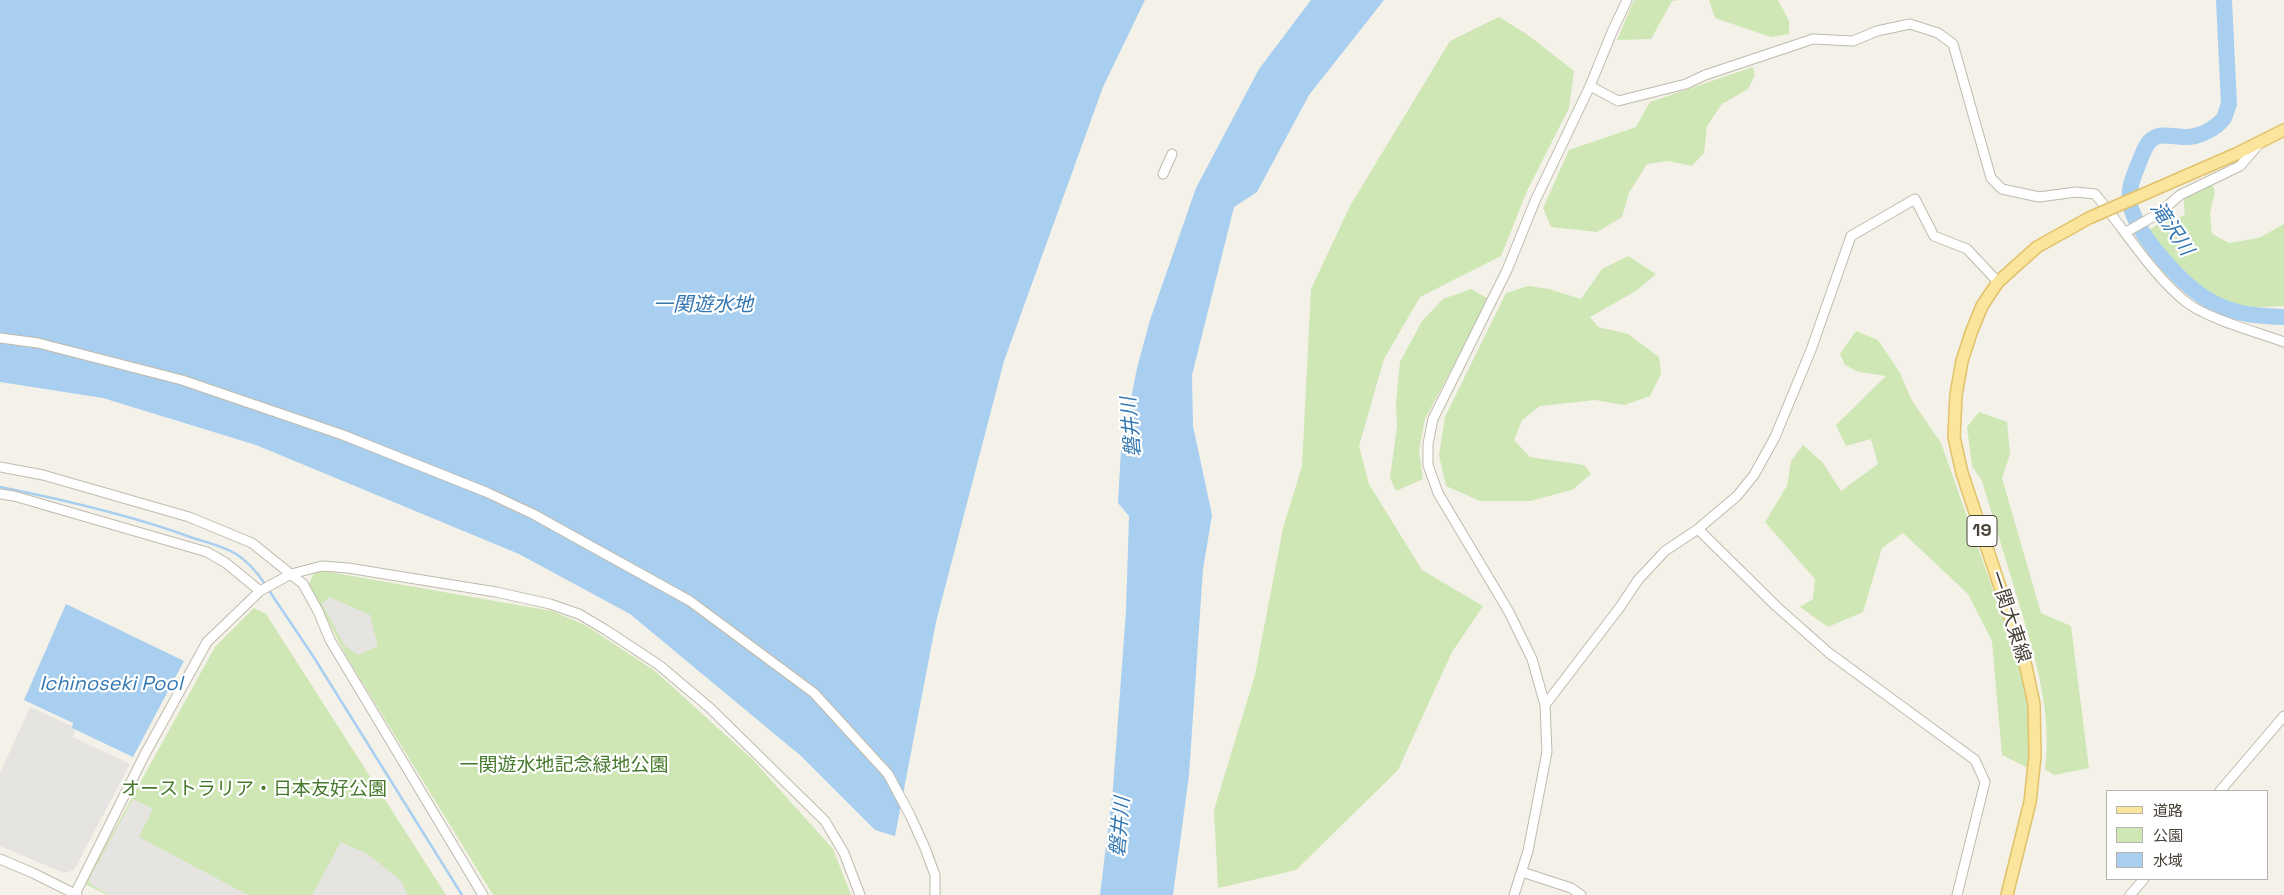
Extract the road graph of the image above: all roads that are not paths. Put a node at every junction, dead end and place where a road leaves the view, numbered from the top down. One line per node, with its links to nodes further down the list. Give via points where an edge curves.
1 (1627, 0): 2 (street)
2 (1590, 86): 7 (street, via 1618,101 1686,84 1813,39 1853,40 1910,24 1938,32 1953,44 1991,178 2002,188 2039,197 2076,192 2095,194); 16 (street, via 1433,419 1428,444 1428,465 1438,493 1509,612 1532,659)
3 (2284, 130): 4 (main road, 19)
4 (2259, 144): 7 (street, via 2240,166 2180,195 2158,214); 8 (main road, 一関大東線 / 19, bridge, via 2089,218 2037,247)
5 (1172, 154): 6 (street)
6 (1163, 174)
7 (2127, 230): 10 (street, via 2168,284 2187,302)
8 (1998, 282): 13 (street, via 1967,249 1934,236 1915,199 1851,236 1812,350 1775,437 1754,475 1737,496); 29 (main road, 一関大東線 / 19, via 1982,306 1962,361 1954,437 1962,473 2025,662 2034,704 2035,756 2030,802)
9 (0, 338): 25 (street, via 38,343 182,380 343,435 533,514 690,601 814,693 888,774 925,848 935,875)
10 (2284, 342)
11 (0, 466): 14 (street, via 189,517 252,543)
12 (0, 494): 15 (street, via 207,552)
13 (1698, 529): 16 (street, via 1665,551 1638,580); 28 (street, via 1776,606 1830,653 1974,760 1985,782)
14 (291, 574): 15 (street); 23 (street, via 303,584 330,640); 24 (street, via 322,566 348,568 496,592 578,614 659,665 795,790 825,821 844,853)
15 (260, 591): 22 (street, via 207,642 145,754)
16 (1544, 705): 20 (street, via 1547,752)
17 (2284, 716): 18 (street)
18 (2221, 790)
19 (0, 859): 22 (street)
20 (1522, 872): 26 (street); 27 (street, via 1571,888)
21 (2143, 880): 30 (street)
22 (76, 894)
23 (483, 895)
24 (860, 895)
25 (935, 895)
26 (1514, 895)
27 (1581, 895)
28 (1957, 895)
29 (2007, 895)
30 (2130, 895)

